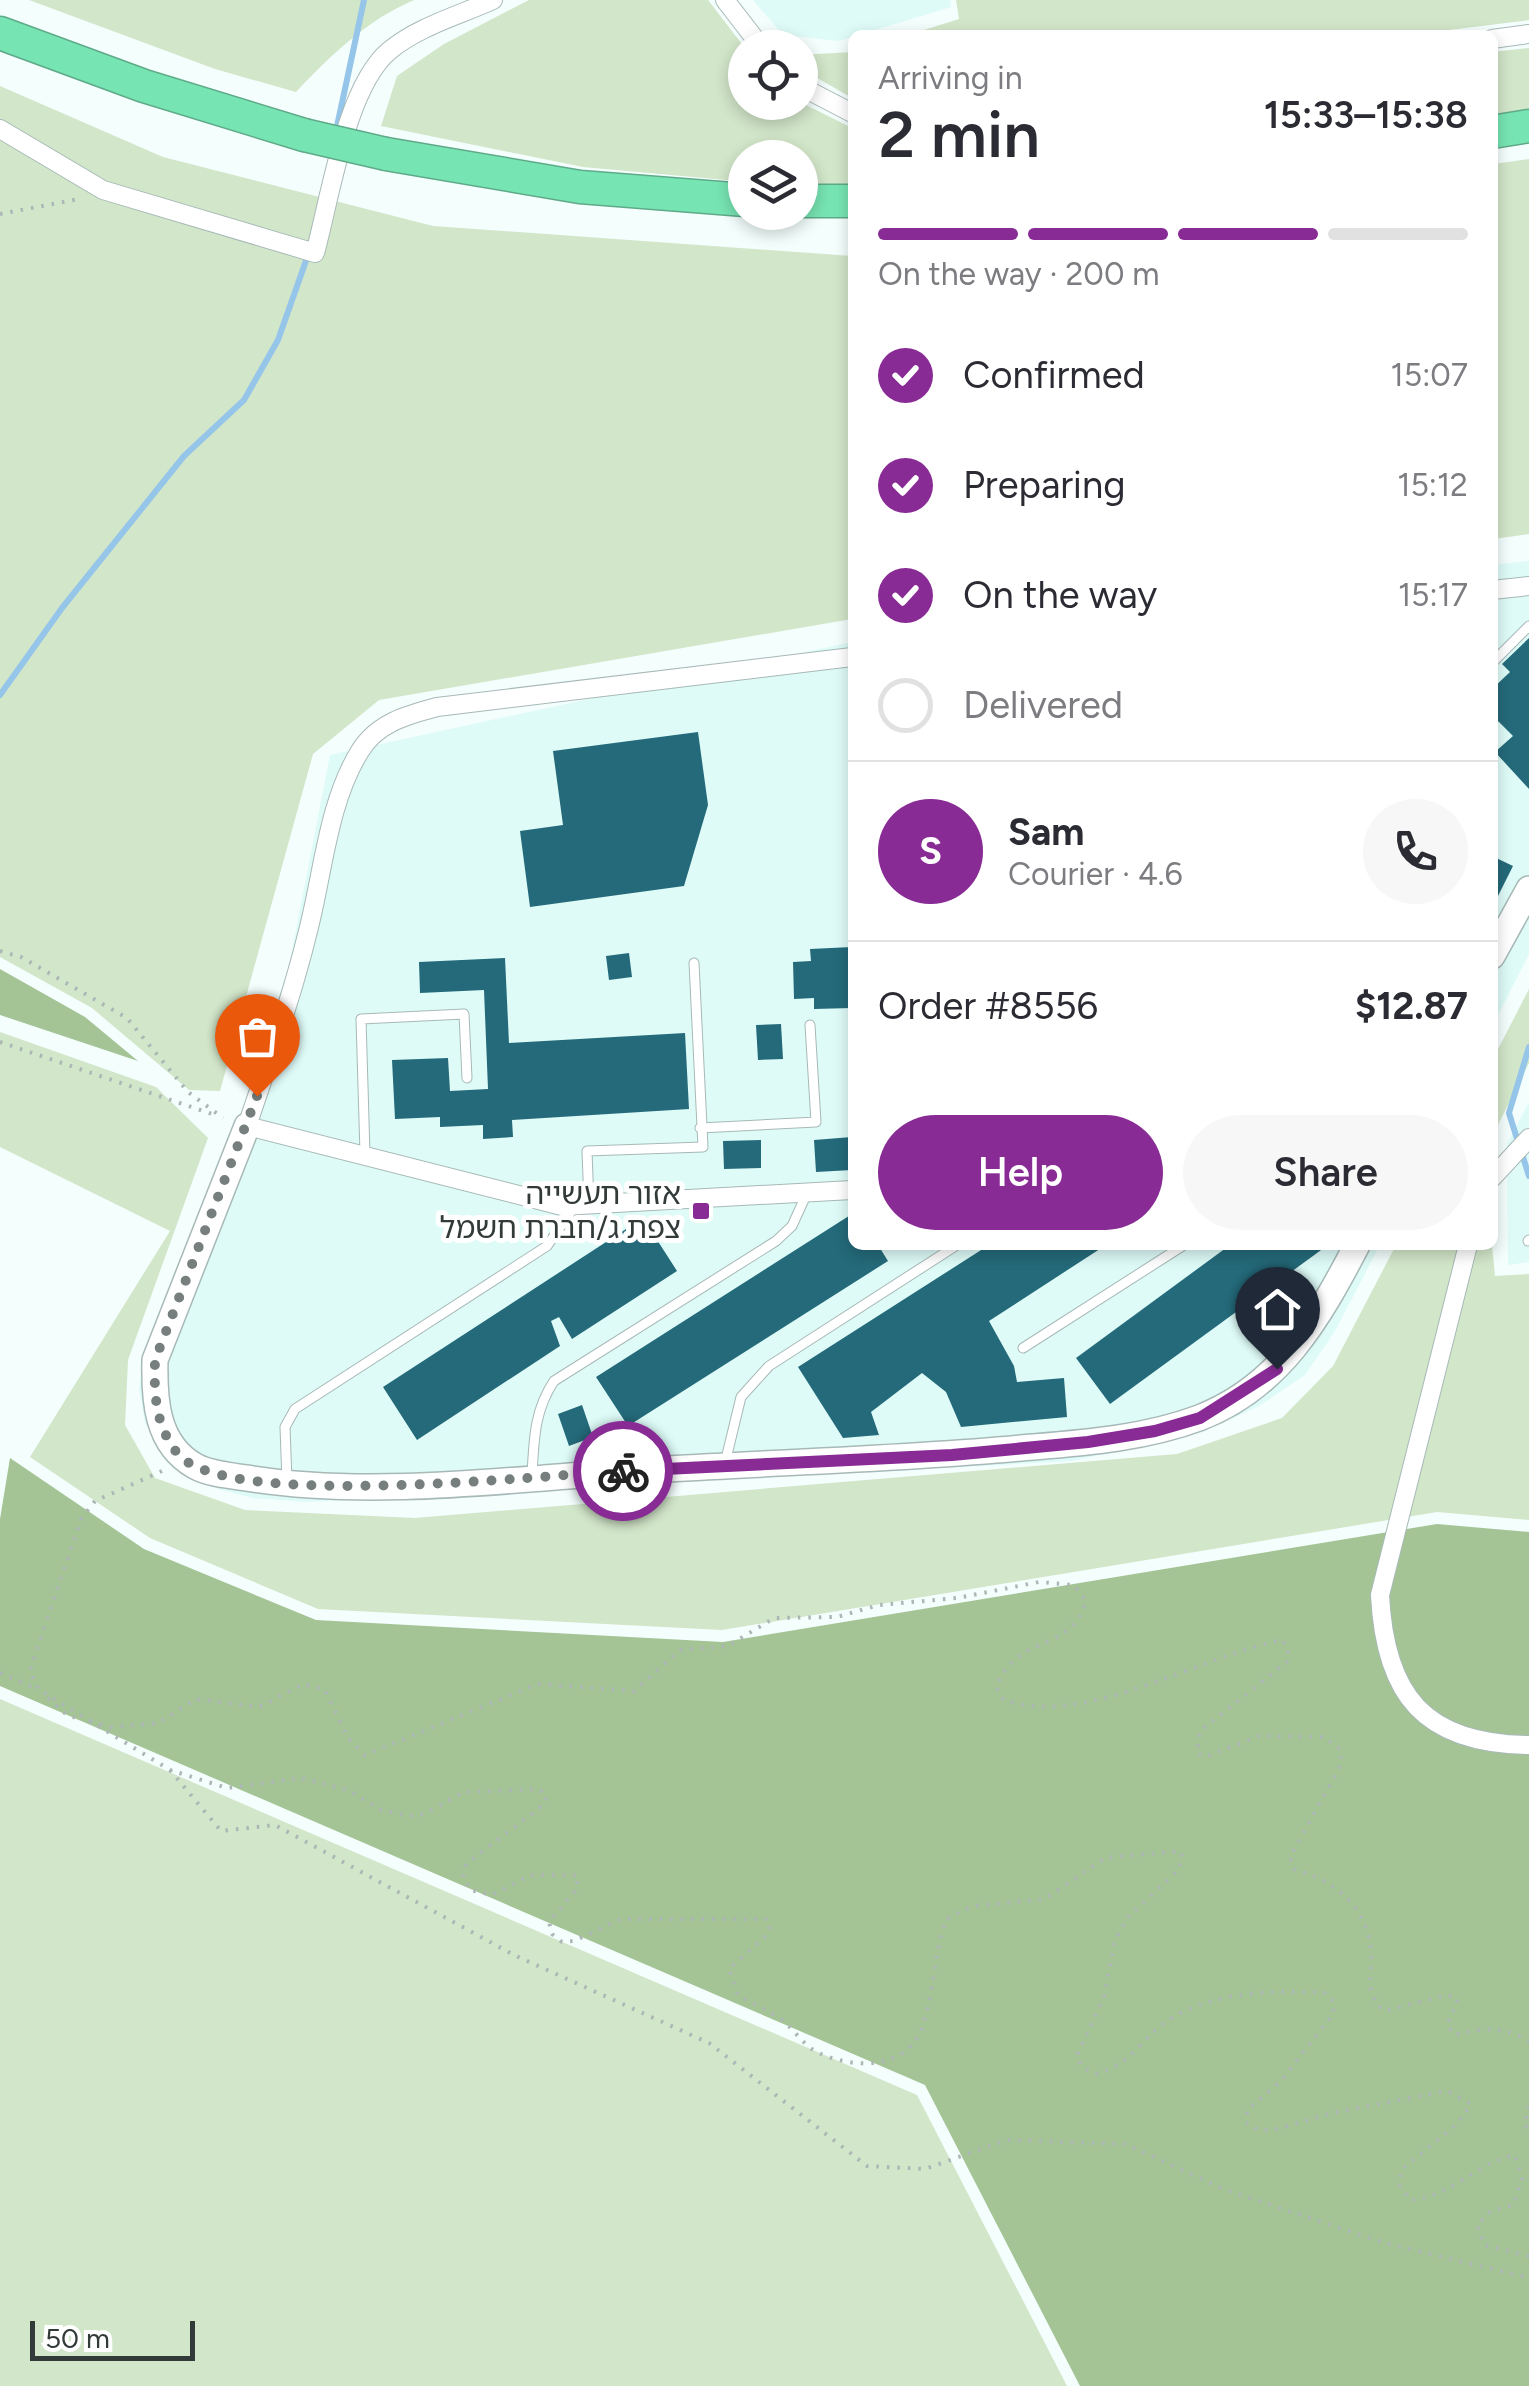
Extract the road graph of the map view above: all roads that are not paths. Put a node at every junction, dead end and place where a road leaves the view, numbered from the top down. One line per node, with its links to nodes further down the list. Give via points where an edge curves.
1 (493, 0): 10 (street, via 410,37 373,67 351,120 315,252 112,193)
2 (725, 0): 3 (street)
3 (748, 30)
4 (0, 33): 12 (highway, bridge, via 304,136 580,188)
5 (1529, 34): 6 (street)
6 (1498, 38)
7 (818, 96): 8 (street)
8 (848, 112)
9 (1529, 126): 11 (highway)
10 (0, 129)
11 (1498, 131)
12 (728, 199)
13 (818, 201): 14 (highway)
14 (848, 202)
15 (1529, 586): 16 (street)
16 (1498, 589)
17 (1529, 626): 19 (lane)
18 (848, 656): 25 (street, via 437,707 378,729 341,793 308,935)
19 (1498, 657)
20 (1529, 889): 21 (street)
21 (1498, 945)
22 (694, 963): 26 (lane)
23 (810, 1025): 26 (lane, via 816,1122)
24 (467, 1078): 28 (lane, via 464,1014 361,1019)
25 (232, 1124): 28 (street); 40 (street, via 155,1360 154,1398 179,1456 198,1468)
26 (700, 1128): 32 (lane, via 703,1147 588,1151)
27 (1529, 1138): 29 (street)
28 (365, 1154): 32 (street, via 526,1200)
29 (1498, 1172)
30 (848, 1190): 31 (street)
31 (807, 1192): 32 (street); 39 (lane, via 792,1226 776,1242 554,1381 534,1424)
32 (582, 1205): 40 (lane, via 547,1246 294,1409 285,1426)
33 (949, 1250): 38 (lane, via 770,1366 741,1397)
34 (1176, 1250): 37 (lane)
35 (1355, 1250): 38 (street, via 1305,1340 1277,1369 1200,1418 1088,1442)
36 (1467, 1250): 41 (street, via 1380,1595 1382,1642 1397,1682 1418,1708 1472,1741)
37 (1024, 1348)
38 (724, 1466): 39 (street)
39 (532, 1477): 40 (street)
40 (288, 1484)
41 (1529, 1745)

